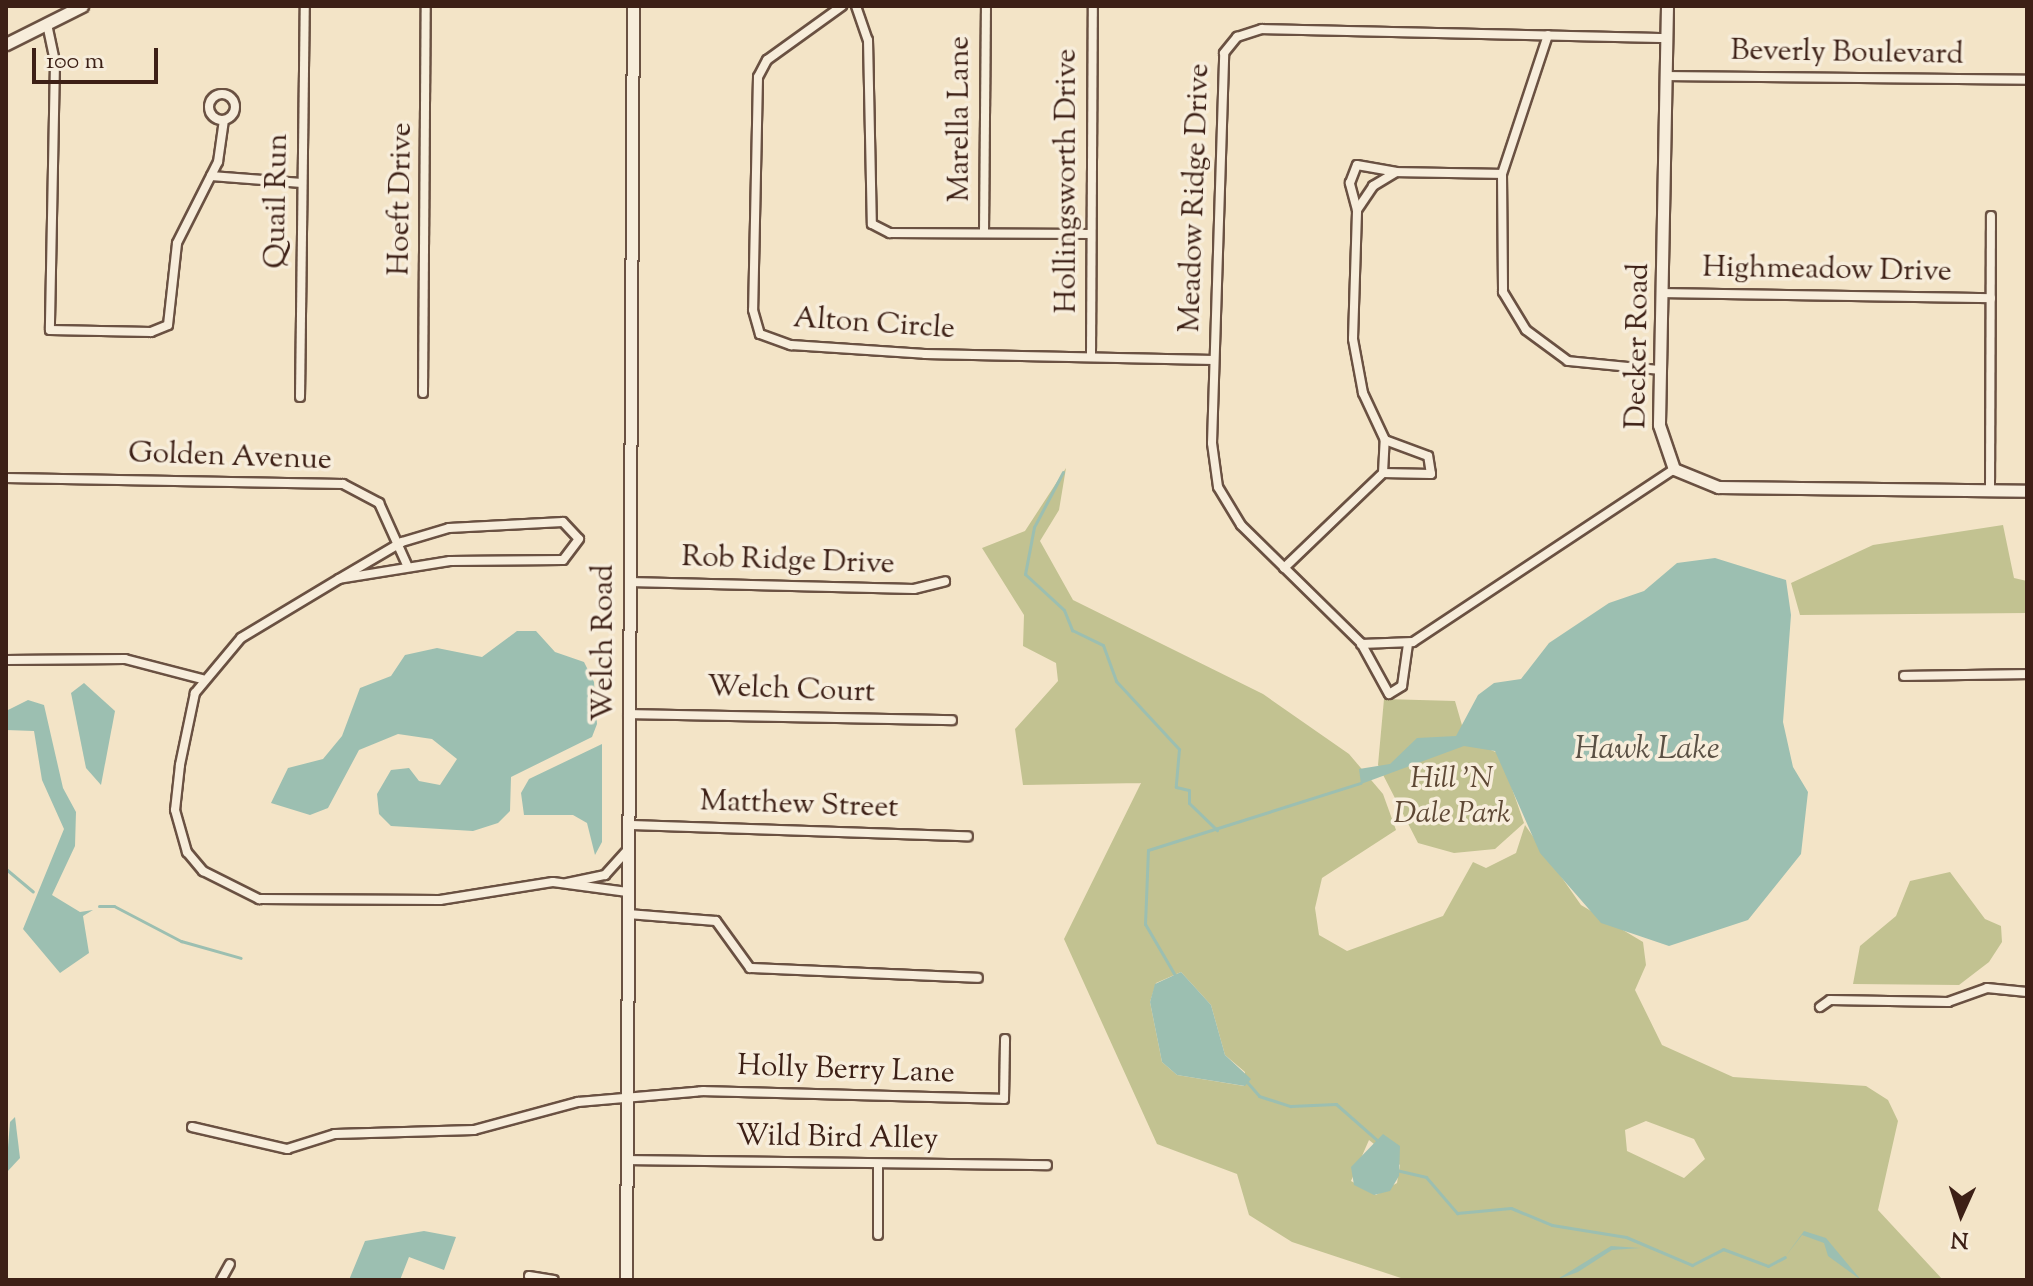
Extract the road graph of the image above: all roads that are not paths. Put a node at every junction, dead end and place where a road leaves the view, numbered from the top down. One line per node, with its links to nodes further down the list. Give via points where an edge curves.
1 (82, 6): 10 (street)
2 (305, 6): 20 (street, Quail Run)
3 (426, 6): 30 (street, Hoeft Drive)
4 (633, 6): 43 (street, Welch Road)
5 (842, 6): 27 (street, Alton Circle, via 767,60 758,77 753,310 760,334 791,345)
6 (856, 6): 23 (street, via 868,40 872,224 890,233)
7 (986, 6): 23 (street, Marella Lane)
8 (1093, 6): 24 (street, Hollingsworth Drive)
9 (1667, 6): 12 (street, Decker Road)
10 (47, 24): 13 (street); 19 (street, via 55,62 50,330 151,332 168,325 177,243)
11 (1548, 35): 12 (street, Meadow Ridge Drive); 18 (street); 28 (street, Meadow Ridge Drive, via 1262,29 1228,44 1219,69)
12 (1667, 38): 14 (street, Decker Road)
13 (6, 44)
14 (1667, 76): 15 (street, Beverly Boulevard); 25 (street, Decker Road)
15 (2027, 80)
16 (224, 120): 19 (street, via 224,145)
17 (1396, 172): 18 (street); 21 (street, via 1373,186); 21 (street, via 1357,165 1350,183)
18 (1502, 174): 29 (street, via 1498,270 1526,330 1584,366)
19 (211, 176): 20 (street)
20 (302, 183): 31 (street, Quail Run)
21 (1357, 210): 32 (street, via 1353,339 1363,393)
22 (1991, 216): 26 (street)
23 (984, 232): 24 (street)
24 (1090, 234): 27 (street, Hollingsworth Drive)
25 (1663, 293): 26 (street, Highmeadow Drive); 29 (street, Decker Road)
26 (1991, 298): 36 (street)
27 (1091, 357): 28 (street, Alton Circle)
28 (1214, 360): 40 (street, Meadow Ridge Drive, via 1218,487 1241,525)
29 (1660, 370): 33 (street, Decker Road, via 1659,425)
30 (423, 393)
31 (300, 397)
32 (1385, 440): 34 (street); 34 (street, via 1428,456 1434,468 1423,476)
33 (1674, 469): 36 (street, Decker Road, via 1718,487); 45 (street)
34 (1383, 473): 40 (street)
35 (6, 478): 38 (street, Golden Avenue, via 343,484 379,503)
36 (1990, 491): 37 (street, Decker Road)
37 (2027, 491)
38 (402, 542): 39 (street, Golden Avenue); 39 (street, via 526,520 563,522 579,539 563,560); 41 (street)
39 (407, 565): 41 (street)
40 (1284, 568): 44 (street, Meadow Ridge Drive)
41 (339, 579): 49 (street, via 241,638)
42 (945, 581): 43 (street, Rob Ridge Drive, via 914,589)
43 (629, 582): 50 (street, Welch Road)
44 (1361, 643): 45 (street); 45 (street, Meadow Ridge Drive, via 1389,694 1402,686)
45 (1408, 644)
46 (6, 660): 49 (street, via 125,659)
47 (2027, 674): 48 (street)
48 (1904, 676)
49 (202, 679): 55 (street, via 175,810 187,852 221,885 259,899 343,901 440,900)
50 (628, 714): 51 (street, Welch Court); 52 (street, Welch Road)
51 (952, 720)
52 (628, 825): 53 (street, Matthew Street); 54 (street, Welch Road)
53 (968, 836)
54 (627, 850): 55 (street, via 605,875); 56 (street, Welch Road)
55 (567, 883): 56 (street)
56 (627, 892): 57 (street, Welch Road)
57 (628, 914): 58 (street, via 716,921 741,965 750,968); 62 (street, Welch Road)
58 (978, 978)
59 (2027, 992): 60 (street, via 1987,988 1948,1002 1830,1000)
60 (1820, 1007)
61 (1005, 1039): 62 (street, Holly Berry Lane, via 1004,1099 704,1091)
62 (627, 1099): 63 (street, via 557,1106 474,1130 335,1134 287,1149); 64 (street, Welch Road)
63 (192, 1127)
64 (627, 1160): 65 (street, Wild Bird Alley); 72 (street, Welch Road)
65 (878, 1164): 66 (street, Wild Bird Alley); 67 (street)
66 (1047, 1165)
67 (878, 1235)
68 (230, 1264): 70 (street)
69 (529, 1276): 71 (street)
70 (221, 1280)
71 (554, 1280)
72 (626, 1280)

